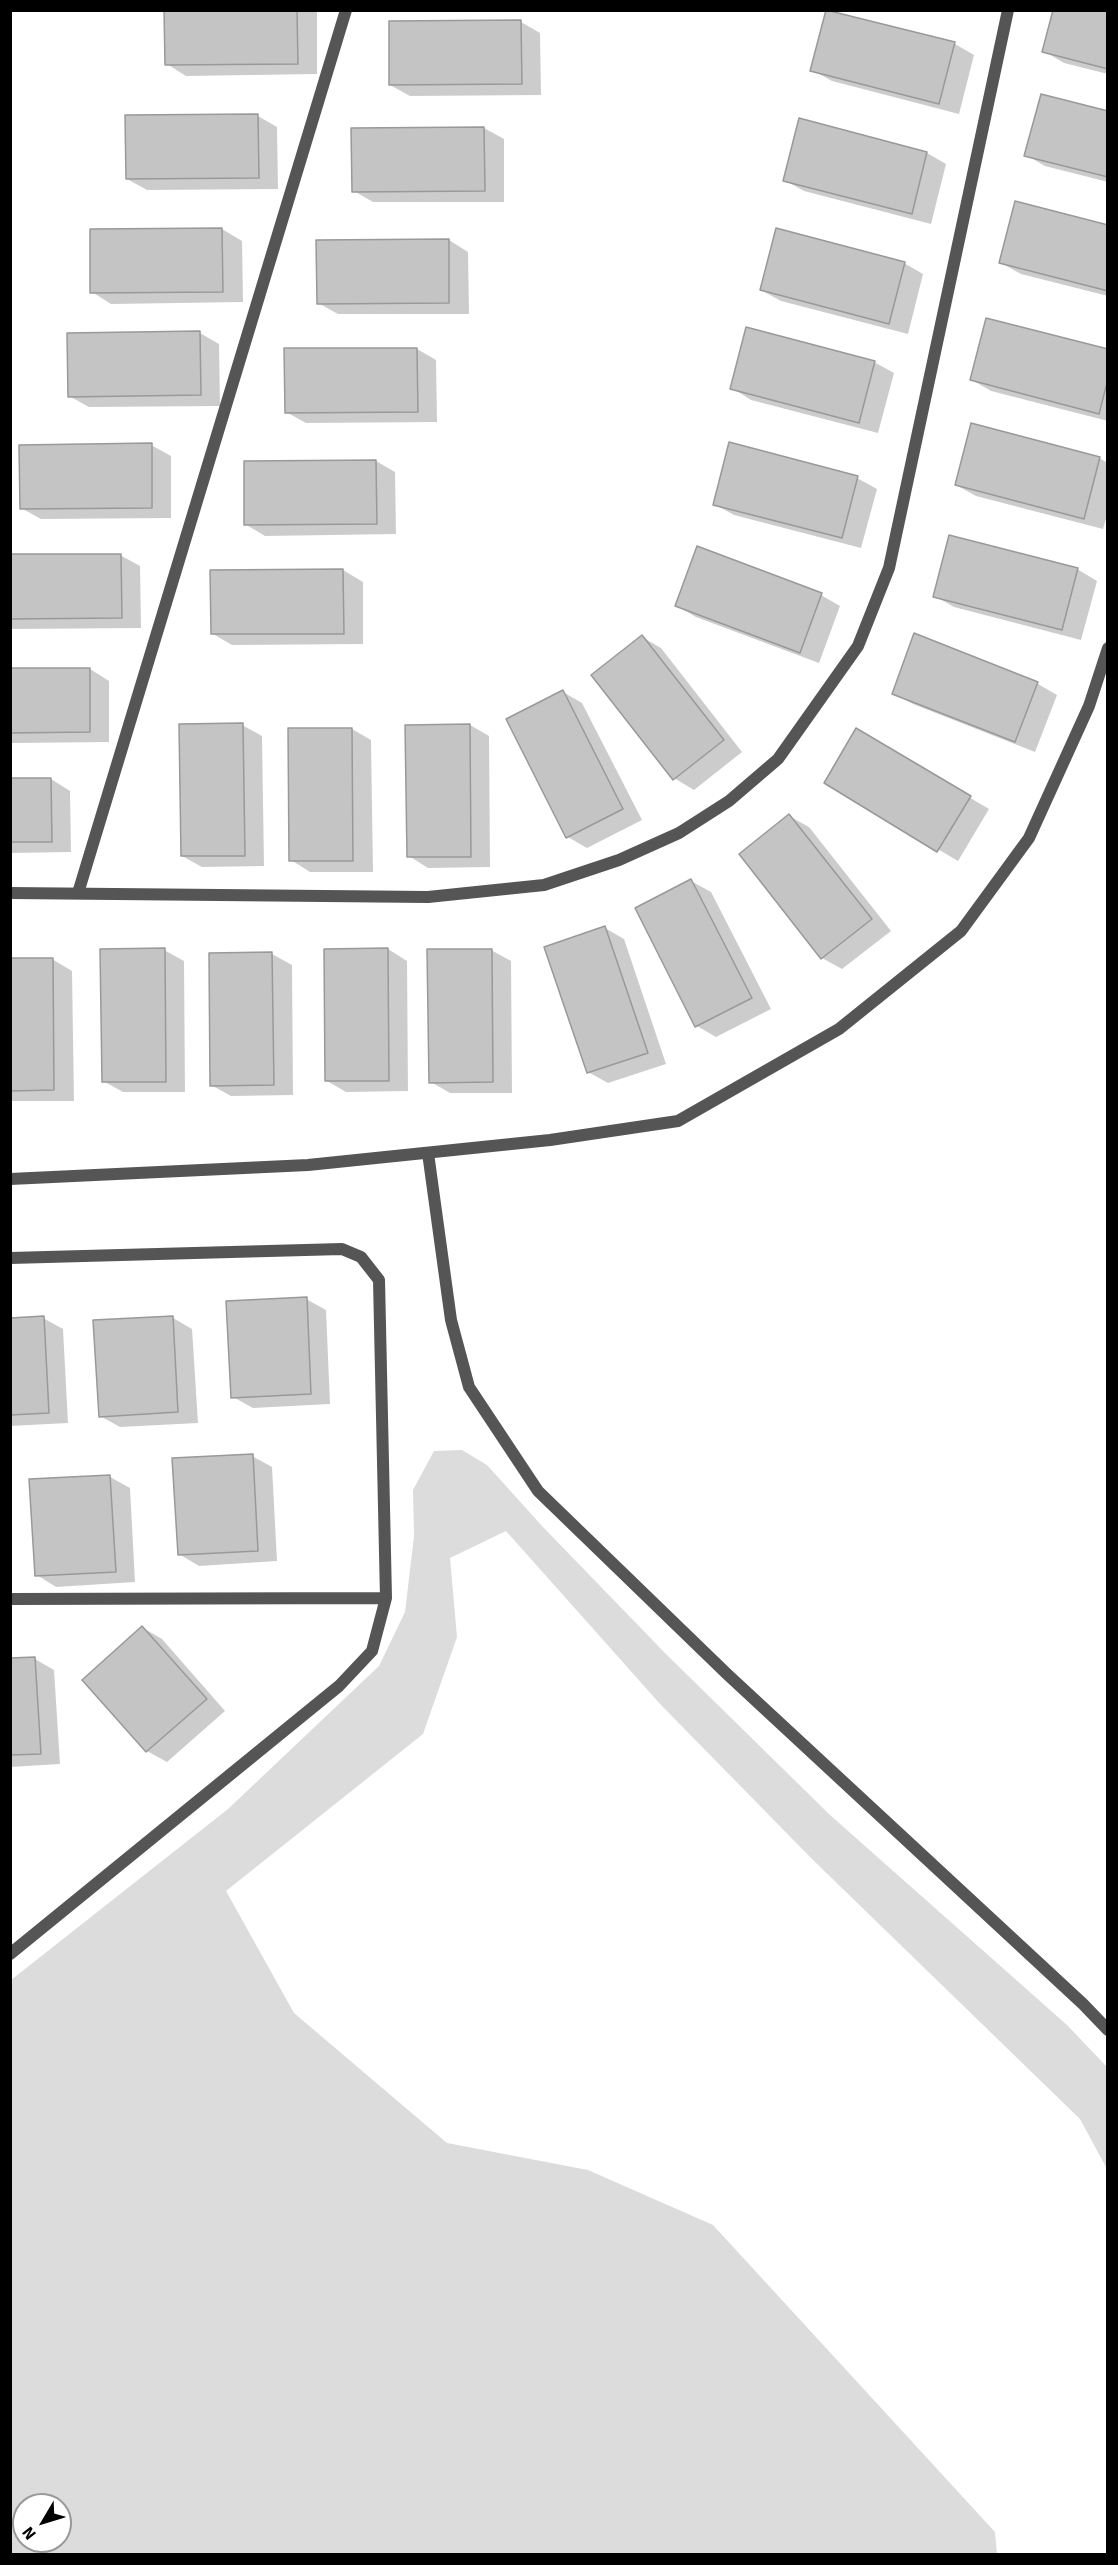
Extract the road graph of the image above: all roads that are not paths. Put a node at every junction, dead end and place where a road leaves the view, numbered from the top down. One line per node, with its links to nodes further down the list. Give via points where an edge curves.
1 (346, 10): 5 (street)
2 (1008, 10): 5 (street, via 889,568 858,646 777,759 729,801 679,833 619,860 544,885 428,897)
3 (1107, 648): 6 (street, via 1089,706 1029,838 961,931 840,1029 678,1121)
4 (10, 893): 5 (street)
5 (78, 893)
6 (428, 1153): 7 (street, via 308,1165); 12 (street, via 451,1320 469,1387 537,1491)
7 (10, 1179)
8 (10, 1258): 9 (street, via 342,1249 361,1257 379,1280)
9 (386, 1598): 10 (street); 11 (street, via 372,1651 339,1686)
10 (10, 1599)
11 (10, 1954)
12 (1107, 2030)

